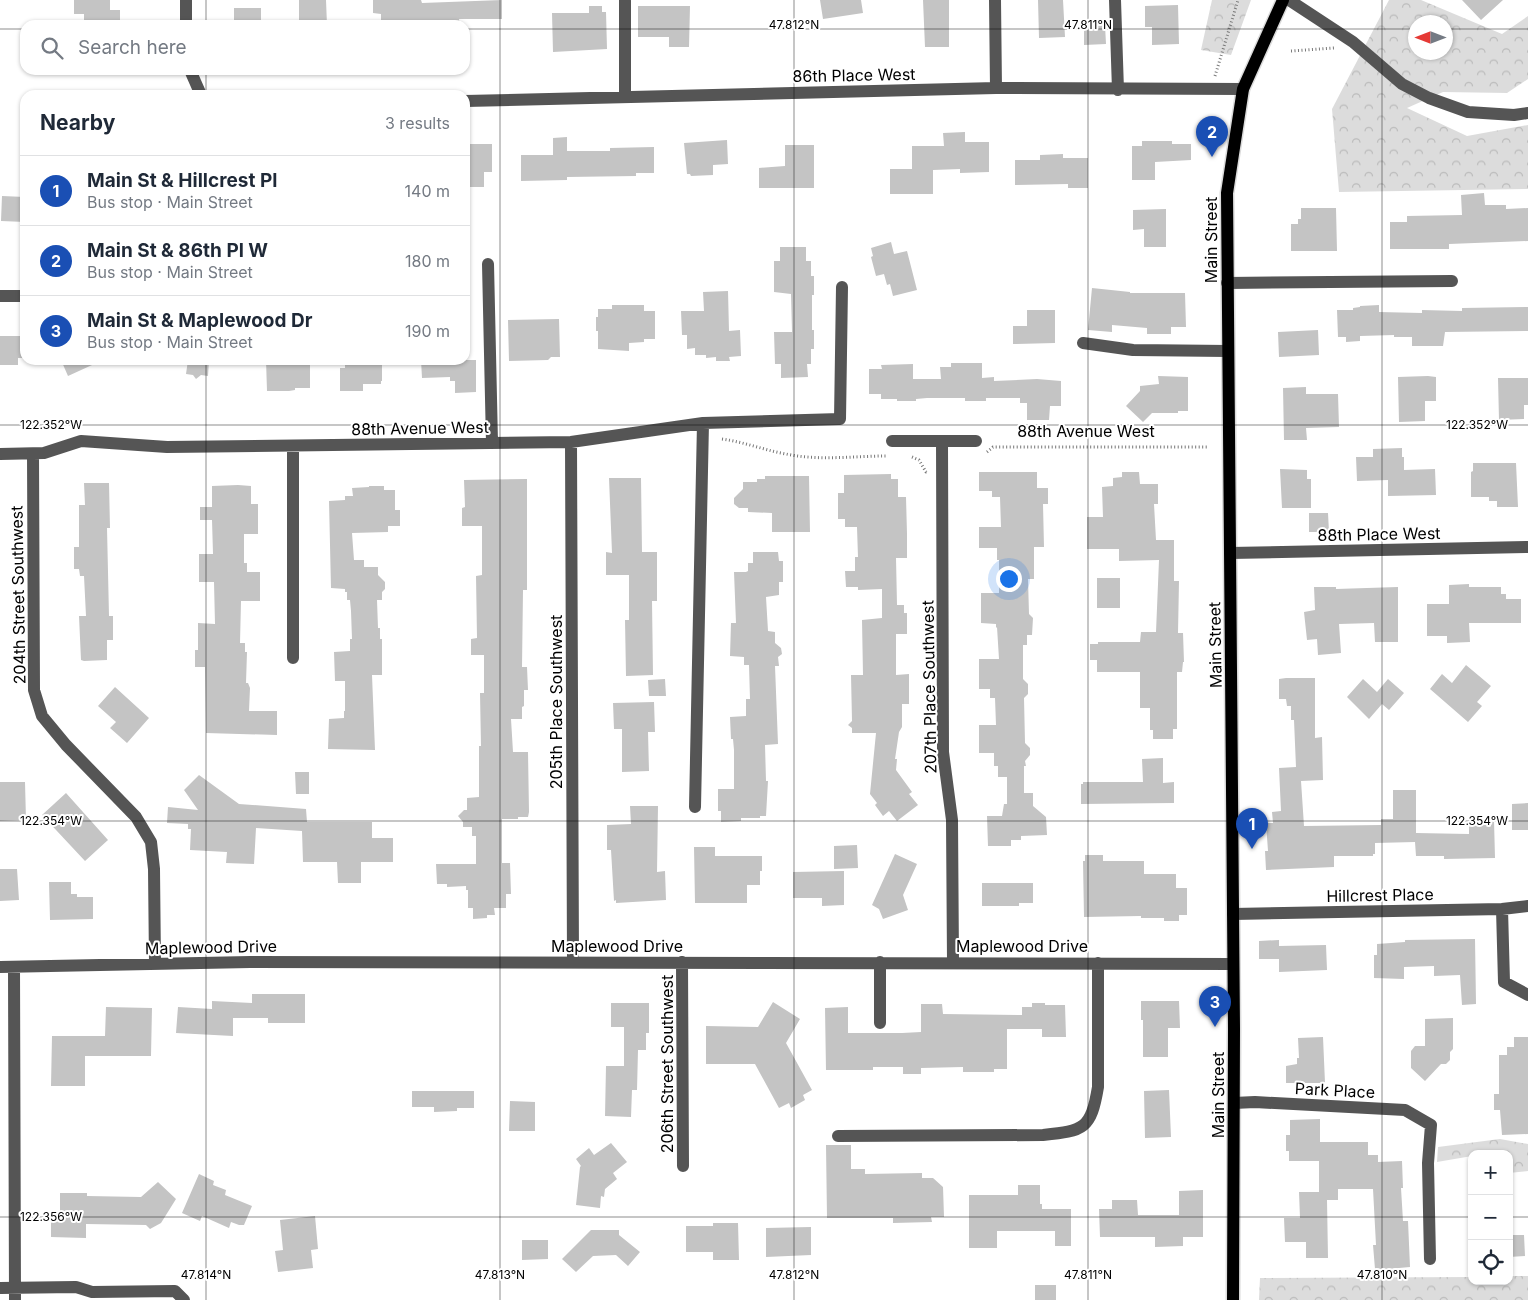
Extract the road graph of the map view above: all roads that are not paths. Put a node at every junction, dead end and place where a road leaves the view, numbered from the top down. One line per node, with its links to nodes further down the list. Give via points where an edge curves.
1 (186, 0): 7 (street)
2 (995, 0): 9 (street)
3 (1115, 0): 12 (street)
4 (1283, 0): 10 (main road, Main Street)
5 (1289, 0): 15 (street, via 1353,42 1402,84 1429,98 1468,112)
6 (625, 2): 13 (street)
7 (186, 20)
8 (192, 75): 11 (street)
9 (996, 88): 12 (street, 86th Place West); 13 (street, 86th Place West)
10 (1243, 89): 12 (street, 86th Place West); 18 (main road, Main Street, via 1227,193)
11 (199, 90)
12 (1118, 90)
13 (625, 97): 14 (street, 86th Place West)
14 (470, 101)
15 (1528, 113)
16 (488, 264): 29 (street)
17 (1452, 281): 18 (street)
18 (1227, 283): 23 (main road, Main Street)
19 (842, 287): 24 (street, 88th Avenue West, via 840,419)
20 (0, 296): 21 (street)
21 (20, 296)
22 (1083, 343): 23 (street, via 1133,350)
23 (1228, 351): 34 (main road, Main Street)
24 (703, 423): 28 (street, 88th Avenue West); 36 (street)
25 (892, 441): 26 (street)
26 (942, 441): 27 (street); 43 (street, 207th Place Southwest, via 943,752 952,820)
27 (976, 441)
28 (571, 442): 29 (street, 88th Avenue West); 40 (street, 205th Place Southwest)
29 (492, 443): 30 (street, 88th Avenue West)
30 (293, 446): 32 (street, 88th Avenue West, via 167,447 81,441); 35 (street)
31 (0, 454): 32 (street, 88th Avenue West)
32 (33, 454): 45 (street, 204th Street Southwest, via 34,690 42,716 136,817 151,842)
33 (1528, 548): 34 (street, 88th Place West)
34 (1230, 553): 39 (main road, Main Street)
35 (293, 658)
36 (695, 807)
37 (1528, 906): 38 (street, Hillcrest Place)
38 (1502, 908): 39 (street, Hillcrest Place); 49 (street, via 1504,982)
39 (1233, 914): 46 (main road, Main Street)
40 (573, 962): 41 (street, Maplewood Drive); 45 (street, Maplewood Drive)
41 (682, 962): 42 (street, Maplewood Drive); 53 (street, 206th Street Southwest)
42 (880, 962): 43 (street, Maplewood Drive); 50 (street)
43 (953, 962): 44 (street, Maplewood Drive)
44 (1098, 963): 46 (street, Maplewood Drive); 52 (street, via 1098,1087 1095,1106 1087,1123 1069,1132 1043,1135)
45 (155, 964): 47 (street, Maplewood Drive)
46 (1234, 964): 51 (main road, Main Street)
47 (14, 967): 48 (street, Maplewood Drive); 56 (street)
48 (0, 968)
49 (1528, 996)
50 (880, 1023)
51 (1234, 1103): 54 (street, Park Place, via 1405,1110 1431,1124 1428,1163); 58 (main road, Main Street)
52 (838, 1136)
53 (684, 1166)
54 (1430, 1259)
55 (0, 1288): 56 (street)
56 (15, 1294): 57 (street, via 76,1286 92,1292 175,1291)
57 (184, 1300)
58 (1233, 1300)

